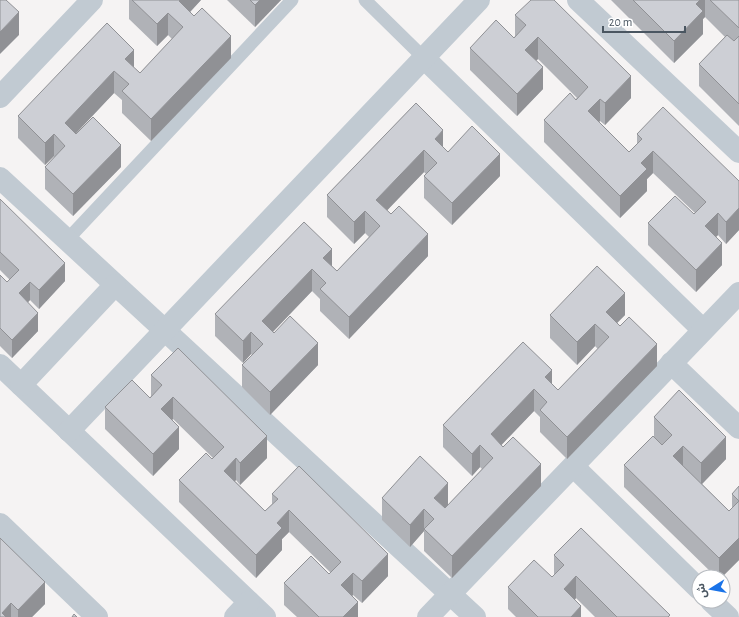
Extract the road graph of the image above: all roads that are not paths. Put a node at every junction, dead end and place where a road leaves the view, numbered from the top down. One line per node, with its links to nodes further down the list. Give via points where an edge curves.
1 (292, 0): 10 (lane)
2 (479, 0): 6 (street)
3 (578, 0): 8 (street)
4 (88, 1): 7 (street)
5 (373, 3): 6 (lane)
6 (424, 58): 13 (street); 14 (street)
7 (0, 97)
8 (739, 152)
9 (0, 178): 10 (street)
10 (67, 240): 11 (street)
11 (115, 285): 13 (street); 17 (street)
12 (739, 294): 14 (street)
13 (164, 330): 19 (street); 23 (street)
14 (703, 330): 15 (street)
15 (671, 363): 18 (street); 20 (street)
16 (0, 365): 17 (street)
17 (21, 385): 19 (street)
18 (739, 428)
19 (69, 431): 25 (street)
20 (574, 467): 22 (street); 23 (street)
21 (0, 524): 26 (street)
22 (691, 581)
23 (449, 593): 28 (street); 29 (street)
24 (720, 609): 30 (street)
25 (242, 610): 27 (street)
26 (97, 617)
27 (265, 617)
28 (428, 617)
29 (475, 617)
30 (728, 617)

